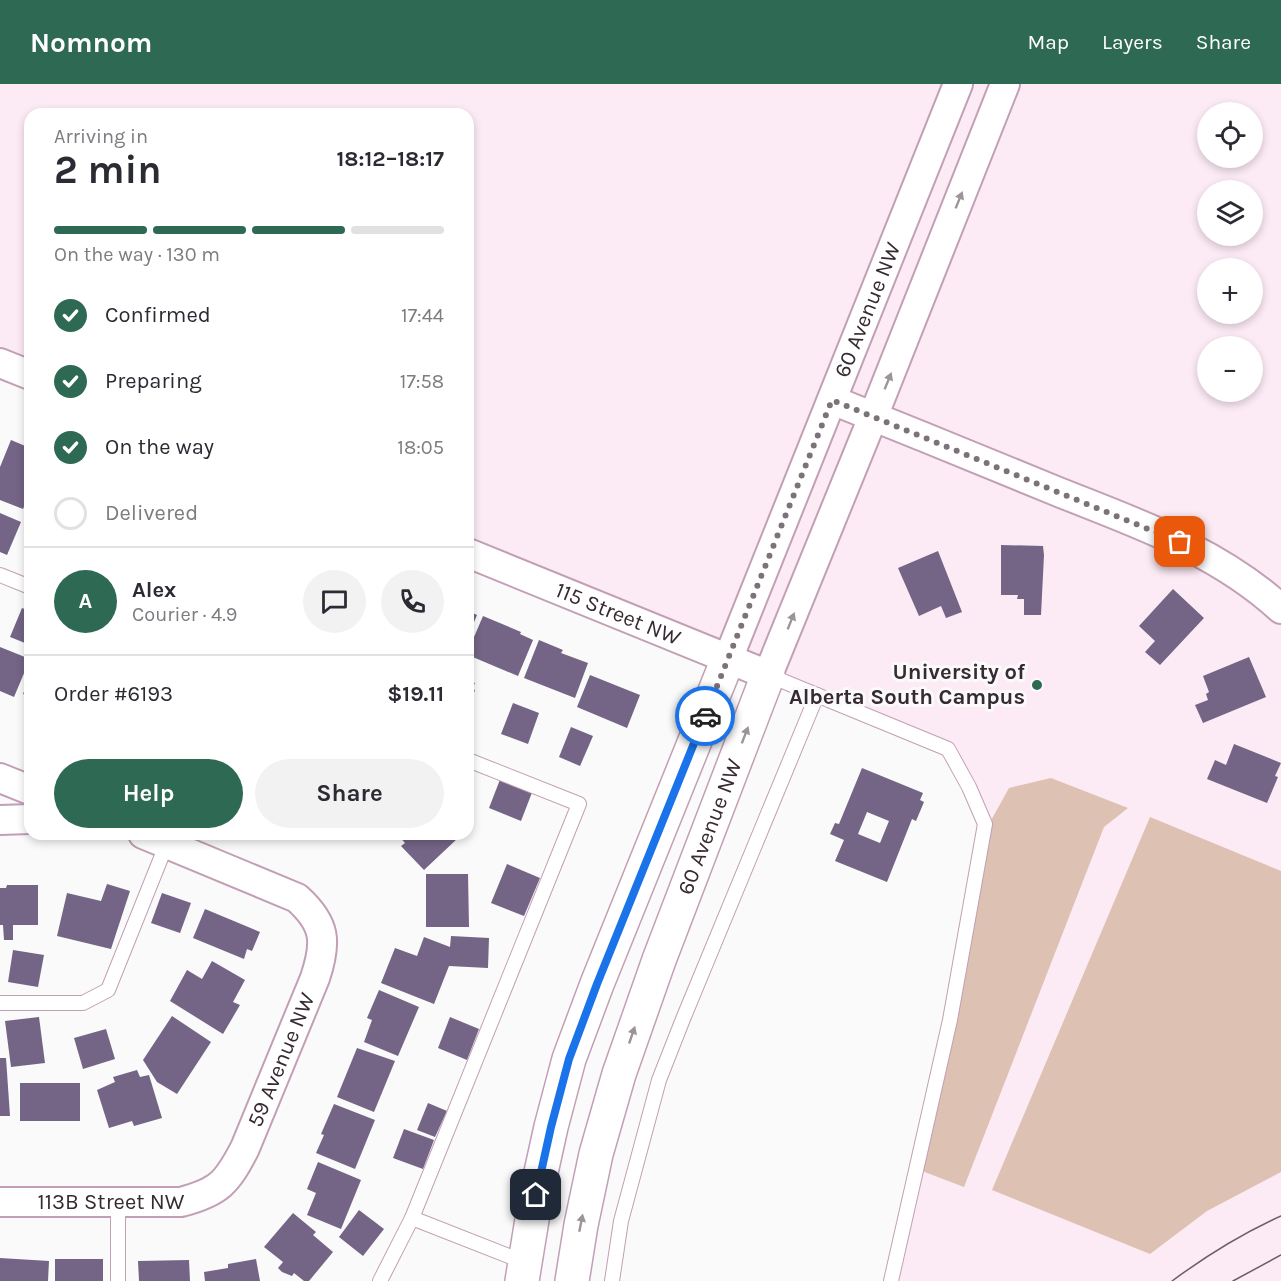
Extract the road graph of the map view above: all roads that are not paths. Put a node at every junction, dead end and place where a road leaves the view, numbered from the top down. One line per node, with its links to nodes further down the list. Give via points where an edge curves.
1 (958, 84): 5 (street, 60 Avenue NW)
2 (1005, 84): 6 (street, 60 Avenue NW, one-way to 2)
3 (0, 363): 4 (street)
4 (24, 373)
5 (832, 400): 6 (street); 11 (street, 60 Avenue NW)
6 (873, 417): 10 (street, via 1180,542 1238,575); 12 (street, 60 Avenue NW, one-way to 6)
7 (474, 555): 11 (street, 115 Street NW)
8 (0, 575): 9 (lane)
9 (24, 585)
10 (1281, 609)
11 (728, 659): 12 (street, 115 Street NW); 26 (street, 60 Avenue NW, via 569,1059 536,1195)
12 (768, 675): 13 (lane); 29 (street, 60 Avenue NW, one-way to 12, via 596,1154 619,1074)
13 (817, 695): 30 (lane, via 659,1080 621,1221); 31 (lane, via 948,748 985,824 950,1020)
14 (474, 762): 25 (lane, via 579,804)
15 (0, 778): 16 (street)
16 (24, 788)
17 (24, 819): 18 (street)
18 (0, 820)
19 (155, 840): 21 (lane, via 108,990 83,1003)
20 (157, 840): 22 (street, 59 Avenue NW, via 297,898 319,922 323,939 315,978 244,1148 234,1169)
21 (0, 1003)
22 (218, 1188): 24 (street, 113B Street NW, via 181,1202)
23 (0, 1203): 24 (street, 113B Street NW)
24 (118, 1204): 27 (lane)
25 (412, 1218): 26 (lane); 28 (lane)
26 (524, 1272)
27 (118, 1281)
28 (380, 1281)
29 (572, 1281)
30 (612, 1281)
31 (891, 1281)

